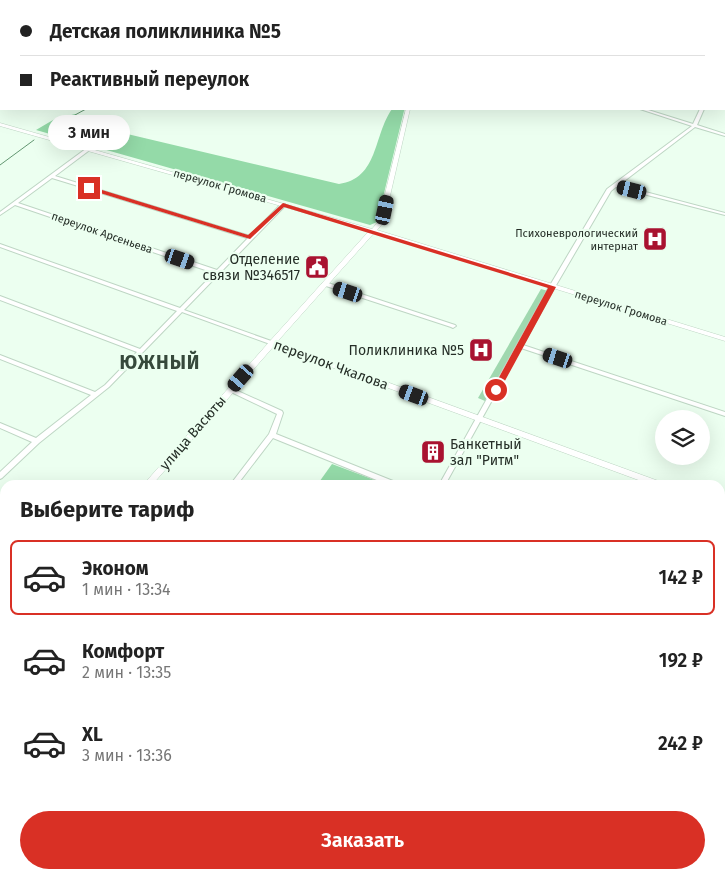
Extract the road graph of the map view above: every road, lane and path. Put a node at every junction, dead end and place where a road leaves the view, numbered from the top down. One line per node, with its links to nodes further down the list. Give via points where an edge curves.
1 (408, 110): 15 (street, улица Васюты, via 385,210)
2 (645, 110): 5 (street)
3 (702, 110): 5 (street)
4 (3, 125): 6 (street); 8 (street, переулок Громова)
5 (694, 126): 7 (street); 10 (street)
6 (0, 129)
7 (725, 135)
8 (89, 149): 9 (street); 12 (street, переулок Громова)
9 (53, 177): 11 (street); 16 (street)
10 (615, 185): 14 (street); 20 (street)
11 (15, 204): 13 (street); 18 (street, переулок Арсеньева)
12 (283, 205): 15 (street, переулок Громова); 16 (street)
13 (0, 214)
14 (725, 214)
15 (374, 232): 19 (street, улица Васюты); 20 (street, переулок Громова)
16 (250, 237): 18 (street)
17 (0, 245): 22 (street, переулок Чкалова)
18 (217, 272): 22 (street)
19 (325, 284): 23 (street); 25 (street, улица Васюты)
20 (552, 287): 24 (street, переулок Громова); 26 (street)
21 (0, 298): 27 (street)
22 (181, 310): 25 (street, переулок Чкалова); 27 (street)
23 (452, 326)
24 (725, 339)
25 (272, 343): 29 (street, улица Васюты); 32 (street, переулок Чкалова)
26 (521, 346): 31 (street); 32 (street)
27 (140, 351): 30 (street)
28 (0, 357): 30 (street)
29 (231, 390): 34 (street, via 280,413); 37 (street, улица Васюты)
30 (96, 395): 35 (street)
31 (725, 414)
32 (479, 419): 40 (street); 41 (street, переулок Чкалова)
33 (0, 425): 35 (street)
34 (272, 435): 38 (street); 39 (street)
35 (37, 441): 36 (street)
36 (0, 476)
37 (152, 480)
38 (237, 480)
39 (384, 480)
40 (445, 480)
41 (647, 480)

